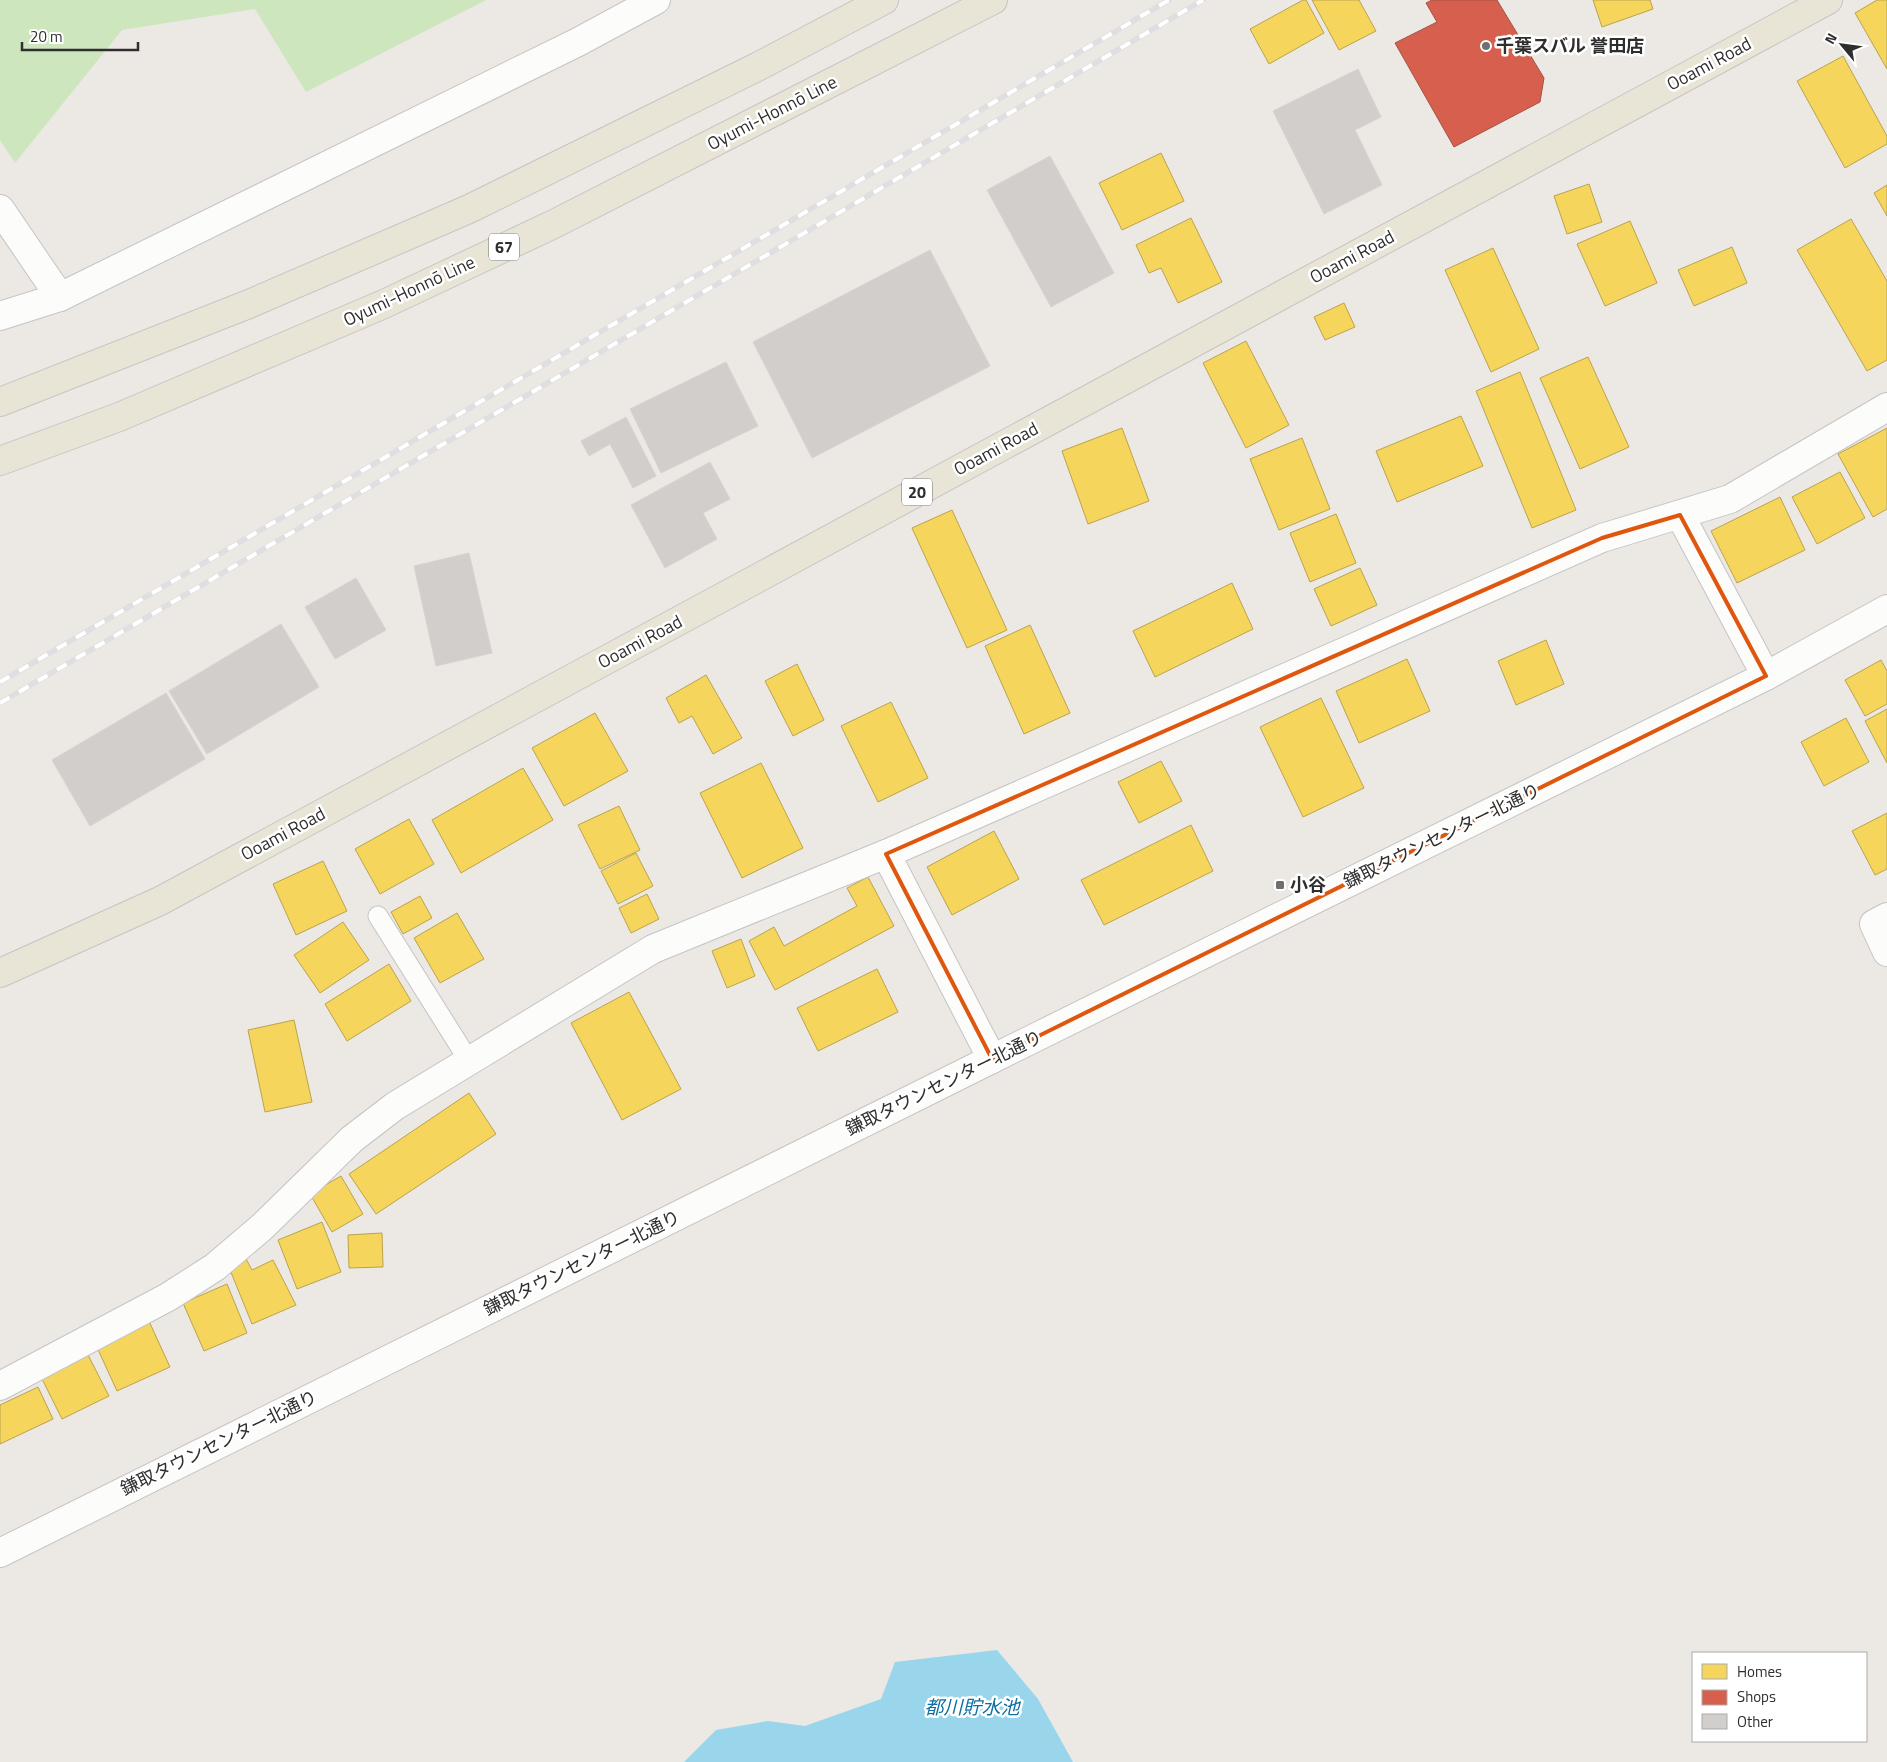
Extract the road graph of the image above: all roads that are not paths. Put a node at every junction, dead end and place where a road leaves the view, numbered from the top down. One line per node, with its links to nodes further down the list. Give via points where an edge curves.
1 (656, 0): 6 (street, via 578,42)
2 (884, 0): 8 (main road, via 759,66 469,209 249,304)
3 (993, 0): 10 (main road, Oyumi-Honnō Line / 67, via 563,219 384,304 119,417)
4 (1828, 0): 18 (main road, Ooami Road / 20, via 160,901)
5 (0, 209): 6 (street)
6 (60, 297): 7 (street)
7 (0, 316)
8 (0, 402)
9 (1887, 407): 11 (street, via 1730,499)
10 (0, 461)
11 (1680, 515): 13 (street); 14 (street, via 1602,538)
12 (1887, 609): 13 (street, 鎌取タウンセンター北通り)
13 (1766, 676): 19 (street, 鎌取タウンセンター北通り)
14 (886, 854): 19 (street); 20 (street, via 653,949)
15 (378, 916): 20 (lane)
16 (1887, 917): 17 (street, via 1874,924)
17 (1887, 952)
18 (0, 973)
19 (992, 1058): 22 (street, 鎌取タウンセンター北通り)
20 (469, 1061): 21 (street, via 394,1106 352,1139 215,1268 168,1297)
21 (0, 1386)
22 (0, 1553)

